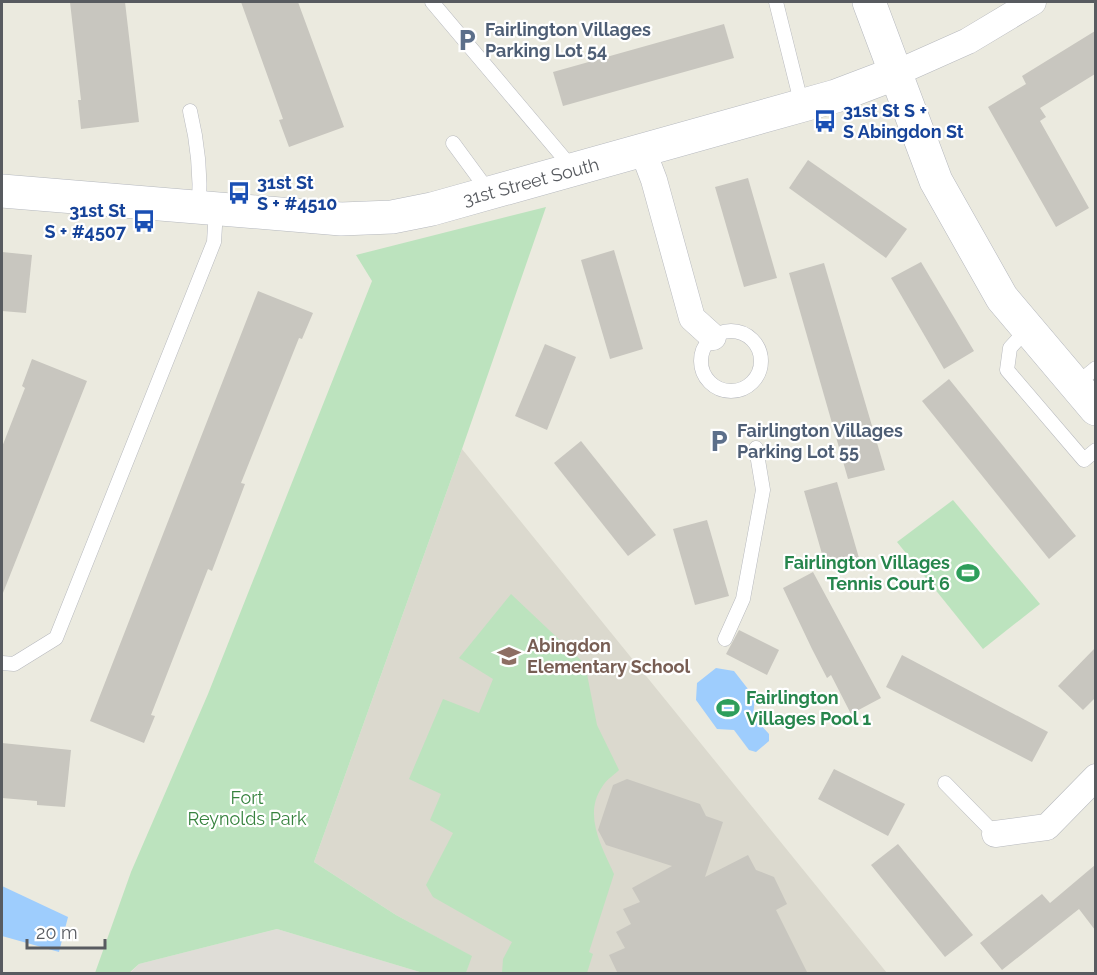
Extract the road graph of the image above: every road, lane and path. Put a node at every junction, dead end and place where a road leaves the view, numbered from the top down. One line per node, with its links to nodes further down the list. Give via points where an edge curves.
1 (432, 2): 10 (lane)
2 (776, 2): 6 (lane)
3 (869, 2): 5 (street)
4 (1033, 2): 5 (street, 31st Street South, via 968,41)
5 (894, 74): 6 (street, 31st Street South); 14 (street, via 936,181 1002,298)
6 (802, 106): 9 (street, 31st Street South)
7 (190, 111): 13 (lane)
8 (453, 143): 12 (lane)
9 (643, 151): 10 (street, 31st Street South); 15 (street, via 693,318)
10 (574, 170): 12 (street, 31st Street South)
11 (2, 191): 13 (street, 31st Street South)
12 (490, 193): 13 (street, 31st Street South, via 392,217 341,219)
13 (208, 209): 20 (lane, via 214,242 56,638 14,664)
14 (1028, 328): 16 (street); 18 (lane, via 1010,348 1008,370 1084,460)
15 (713, 337): 15 (lane, via 701,357 710,383 738,391 747,387 754,381 761,362 756,344 741,333)
16 (1089, 387)
17 (756, 448): 19 (lane, via 763,490 743,599)
18 (1095, 450)
19 (725, 639)
20 (2, 663)
21 (1095, 777): 23 (street, via 1047,827)
22 (945, 783): 23 (lane)
23 (995, 834)

